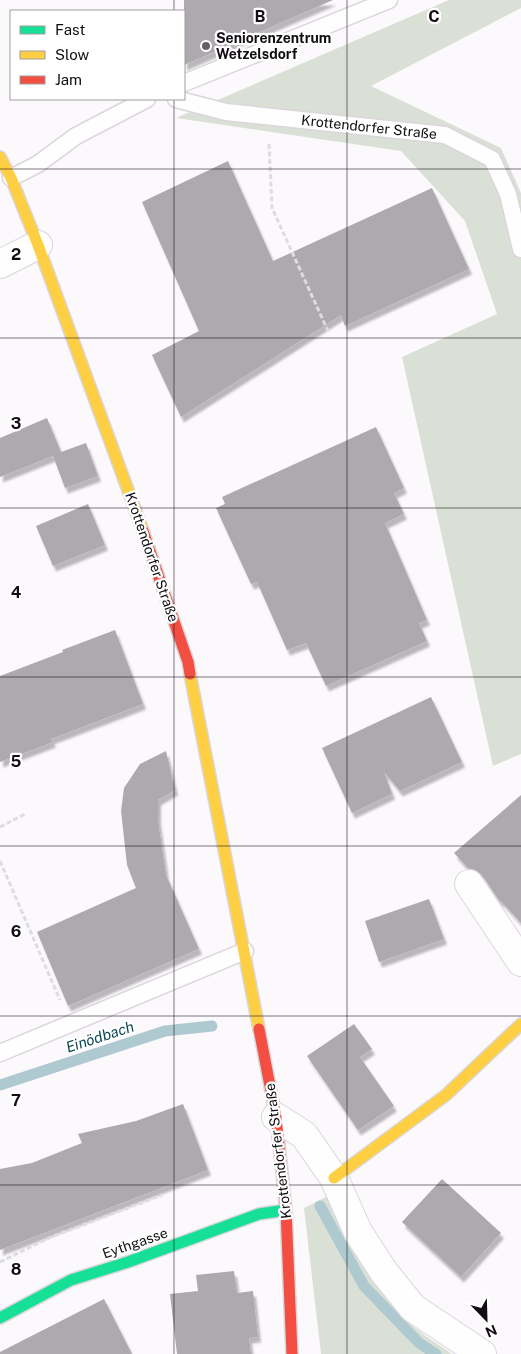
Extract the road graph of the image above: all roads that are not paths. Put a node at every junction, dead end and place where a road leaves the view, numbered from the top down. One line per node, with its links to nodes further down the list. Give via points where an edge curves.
1 (389, 0): 2 (lane)
2 (185, 83)
3 (145, 100): 6 (lane, via 76,136 38,164)
4 (180, 100): 8 (lane, Krottendorfer Straße, via 226,112 445,135 492,159 508,194)
5 (0, 157): 6 (street, Krottendorfer Straße)
6 (11, 178): 7 (street, Krottendorfer Straße)
7 (38, 245): 9 (street); 11 (street, Krottendorfer Straße, via 132,497 188,662)
8 (521, 249)
9 (0, 264)
10 (470, 884): 12 (street)
11 (245, 951): 14 (lane); 15 (street, Krottendorfer Straße)
12 (521, 962)
13 (521, 1024): 16 (street, via 446,1095)
14 (0, 1053)
15 (276, 1117): 16 (street, via 304,1135); 17 (street, Krottendorfer Straße)
16 (334, 1178): 20 (street, via 358,1232 413,1308)
17 (286, 1210): 18 (street, Eythgasse, via 259,1214 71,1280); 19 (street, Krottendorfer Straße)
18 (0, 1318)
19 (292, 1354)
20 (482, 1354)

